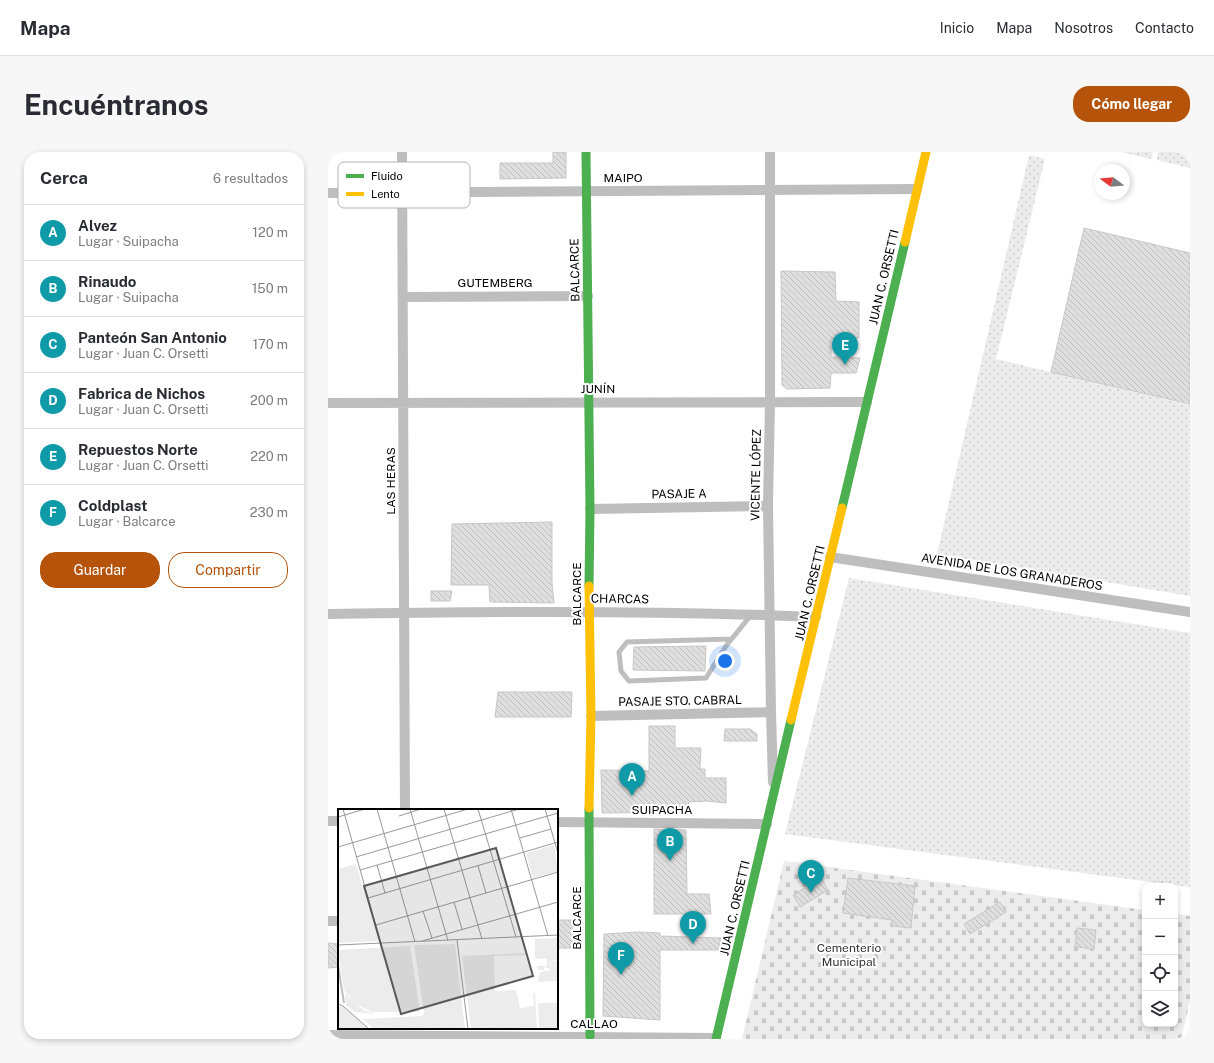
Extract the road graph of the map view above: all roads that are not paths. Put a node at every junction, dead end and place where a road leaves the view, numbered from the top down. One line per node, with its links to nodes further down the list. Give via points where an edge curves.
1 (586, 152): 6 (street, BALCARCE)
2 (770, 152): 5 (street, VICENTE LÓPEZ)
3 (926, 152): 4 (street, JUAN C. ORSETTI)
4 (917, 189): 5 (street, MAIPO); 15 (street, JUAN C. ORSETTI)
5 (770, 190): 6 (street, MAIPO); 14 (street, VICENTE LÓPEZ)
6 (586, 191): 7 (street, MAIPO); 11 (street, BALCARCE)
7 (470, 192)
8 (328, 193): 9 (street, MAIPO)
9 (338, 193)
10 (402, 208): 12 (street, LAS HERAS)
11 (588, 296): 12 (street, GUTEMBERG); 13 (street, BALCARCE)
12 (403, 297): 17 (street, LAS HERAS)
13 (588, 402): 14 (street, JUNÍN); 17 (street, JUNÍN); 19 (street, BALCARCE)
14 (770, 402): 15 (street, JUNÍN); 18 (street, VICENTE LÓPEZ)
15 (867, 402): 20 (street, JUAN C. ORSETTI)
16 (328, 403): 17 (street, JUNÍN)
17 (403, 403): 23 (street, LAS HERAS)
18 (768, 506): 19 (street, PASAJE A); 26 (street, VICENTE LÓPEZ)
19 (590, 509): 21 (street, BALCARCE)
20 (830, 557): 22 (street, AVENIDA DE LOS GRANADEROS); 27 (street, JUAN C. ORSETTI)
21 (589, 612): 23 (street, CHARCAS); 25 (street, CHARCAS); 30 (street, BALCARCE)
22 (1190, 612)
23 (404, 613): 24 (street, CHARCAS); 32 (street, LAS HERAS)
24 (328, 614)
25 (752, 615): 26 (street, CHARCAS); 28 (lane)
26 (770, 615): 27 (street, CHARCAS); 29 (street, VICENTE LÓPEZ)
27 (816, 617): 31 (street, JUAN C. ORSETTI)
28 (731, 639): 28 (lane, via 706,678 629,681 622,671 619,652 627,642)
29 (771, 712): 30 (street, PASAJE STO. CABRAL); 31 (street, VICENTE LÓPEZ)
30 (591, 716): 34 (street, BALCARCE)
31 (773, 798): 35 (street, JUAN C. ORSETTI)
32 (405, 809)
33 (558, 822): 34 (street, SUIPACHA)
34 (589, 823): 35 (street, SUIPACHA); 38 (street, BALCARCE)
35 (767, 824): 39 (street, JUAN C. ORSETTI)
36 (406, 1032): 37 (street, CALLAO); 38 (street, CALLAO)
37 (328, 1035)
38 (590, 1036): 39 (street, CALLAO)
39 (716, 1039)

